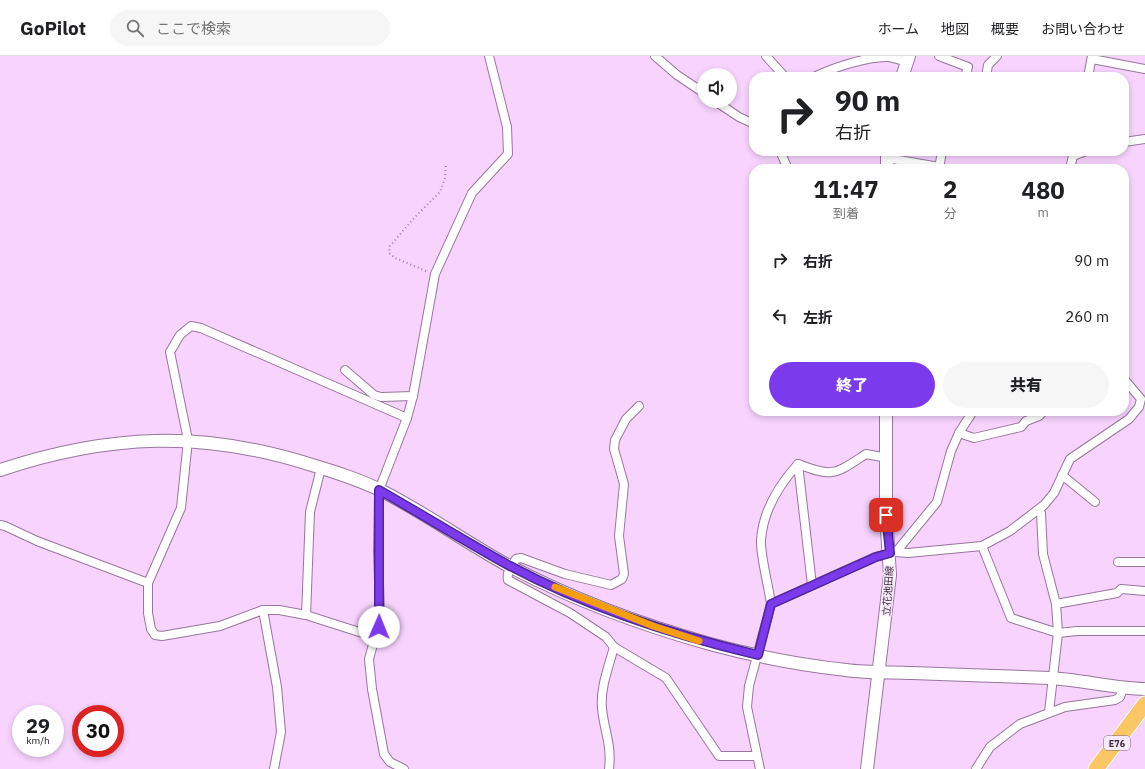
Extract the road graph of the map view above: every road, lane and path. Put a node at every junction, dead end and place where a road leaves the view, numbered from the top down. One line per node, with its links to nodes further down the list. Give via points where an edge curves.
1 (489, 56): 23 (street, via 507,127 508,154 472,193)
2 (655, 56): 15 (street)
3 (766, 56): 9 (street)
4 (939, 56): 12 (street, via 968,67)
5 (997, 56): 13 (street, via 988,65)
6 (1092, 58): 8 (street); 14 (street)
7 (908, 59): 10 (street, via 888,57 861,61); 11 (street)
8 (1145, 69)
9 (780, 72)
10 (824, 72)
11 (904, 72)
12 (966, 72)
13 (987, 72)
14 (1089, 72)
15 (697, 89)
16 (726, 108): 17 (street)
17 (749, 122)
18 (1145, 139): 19 (street)
19 (1129, 141)
20 (887, 159): 22 (street)
21 (446, 164): 23 (path, via 440,192 390,246 389,253 395,258)
22 (916, 164)
23 (435, 274): 26 (street)
24 (345, 370): 26 (street, via 374,395)
25 (1129, 385): 38 (street, via 1141,399 1139,407 1129,419 1070,459)
26 (413, 396): 31 (street)
27 (639, 406): 47 (street, via 626,419 615,440 614,449 624,484 618,536 624,574 622,579 611,585 565,574 521,558 516,559)
28 (886, 416): 34 (street, 立花池田線)
29 (970, 416): 32 (street)
30 (1039, 416): 32 (street, via 1026,421 1021,428 974,438)
31 (407, 418): 33 (street, via 201,328 191,326 180,336 170,352); 39 (street)
32 (959, 433): 44 (street, via 937,502)
33 (188, 440): 36 (street, via 240,446 285,456); 37 (street, via 89,446 38,457); 48 (street, via 181,508)
34 (887, 458): 35 (street, via 866,454 838,472 831,473); 44 (street, 立花池田線, via 886,515)
35 (798, 464): 49 (street); 51 (street, via 783,480 764,520 760,541)
36 (321, 468): 39 (street); 54 (street, via 310,512)
37 (0, 470)
38 (1062, 475): 40 (street); 41 (street, via 1054,493)
39 (379, 490): 47 (street); 57 (street, via 380,613)
40 (1095, 502)
41 (1036, 510): 43 (street, via 1010,531); 52 (street, via 1041,513 1043,554)
42 (0, 525): 48 (street)
43 (982, 546): 44 (street, via 908,554); 56 (street, via 1011,618)
44 (893, 553): 49 (street, via 876,557); 60 (street, 立花池田線)
45 (1118, 562): 46 (street)
46 (1145, 562)
47 (511, 567): 58 (street, via 508,580 570,613 606,637); 59 (street, via 588,602 653,626)
48 (148, 583): 53 (street, via 150,624 155,635 170,635 220,626)
49 (812, 585): 51 (street)
50 (1145, 591): 52 (street, via 1121,590 1117,593)
51 (771, 604): 59 (street)
52 (1056, 604): 56 (street)
53 (262, 610): 54 (street); 67 (street, via 277,687 281,732)
54 (306, 615): 57 (street)
55 (1145, 631): 56 (street)
56 (1058, 633): 61 (street)
57 (375, 637): 68 (street, via 369,659 384,754 390,762)
58 (614, 647): 66 (street, via 666,678 718,756); 69 (street, via 602,696 611,753)
59 (758, 655): 60 (street, via 846,670); 66 (street, via 749,686 747,707)
60 (878, 672): 61 (street); 71 (street, 立花池田線)
61 (1054, 679): 62 (street); 65 (street)
62 (1123, 688): 63 (street); 65 (street, via 1115,700 1065,707)
63 (1145, 689)
64 (1141, 710): 73 (highway, E76)
65 (1049, 712): 72 (street, via 1020,724 990,747)
66 (756, 756): 70 (street)
67 (274, 769)
68 (404, 769)
69 (609, 769)
70 (760, 769)
71 (867, 769)
72 (976, 769)
73 (1096, 769)

